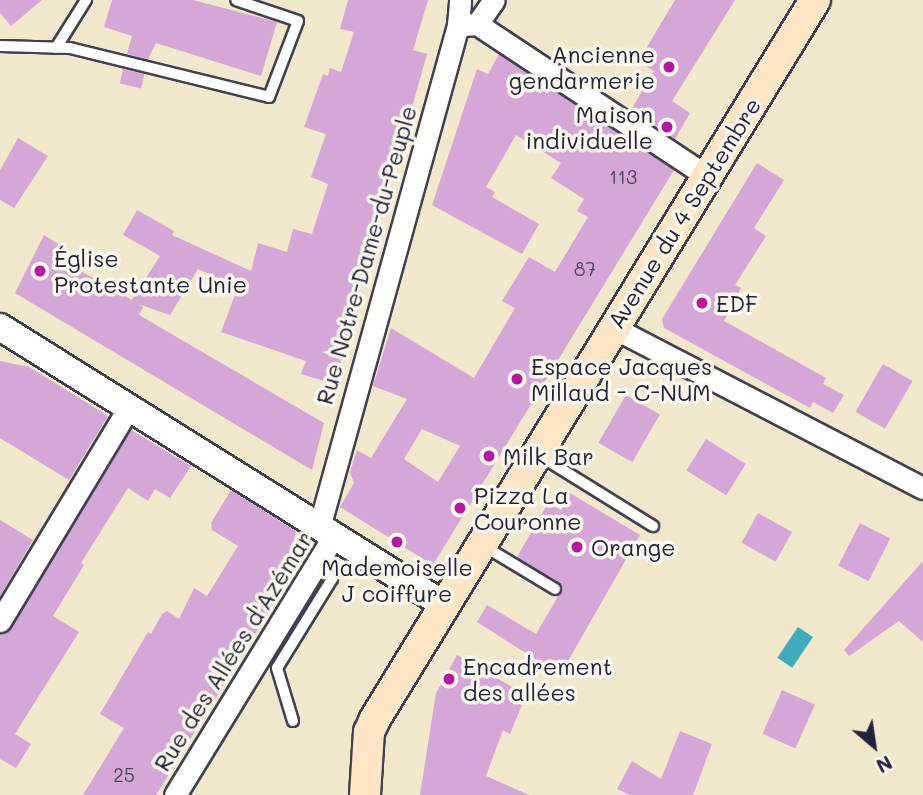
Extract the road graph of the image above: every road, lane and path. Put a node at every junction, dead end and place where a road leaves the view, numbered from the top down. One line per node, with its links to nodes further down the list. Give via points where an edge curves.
1 (86, 0): 8 (lane)
2 (236, 0): 8 (lane, via 298,20 269,97)
3 (460, 0): 6 (street, Rue Notre-Dame-du-Peuple)
4 (494, 0): 6 (street)
5 (815, 0): 9 (main road, Avenue du 4 Septembre)
6 (467, 24): 9 (street); 16 (street, Rue Notre-Dame-du-Peuple)
7 (0, 46): 8 (lane)
8 (56, 48)
9 (707, 176): 11 (main road, Avenue du 4 Septembre)
10 (0, 327): 12 (street)
11 (614, 328): 13 (main road, Avenue du 4 Septembre); 14 (street)
12 (129, 407): 16 (street); 21 (street)
13 (535, 452): 15 (lane); 17 (main road, Avenue du 4 Septembre)
14 (923, 488)
15 (653, 526)
16 (327, 529): 18 (street, Rue des Allées d'Azémar); 20 (street)
17 (481, 545): 19 (lane); 20 (main road, Avenue du 4 Septembre)
18 (321, 558): 22 (lane, via 332,579 276,668); 23 (street, Rue des Allées d'Azémar)
19 (555, 589)
20 (443, 604): 24 (main road, Avenue du 4 Septembre, via 369,732)
21 (0, 621)
22 (293, 721)
23 (175, 795)
24 (365, 795)

